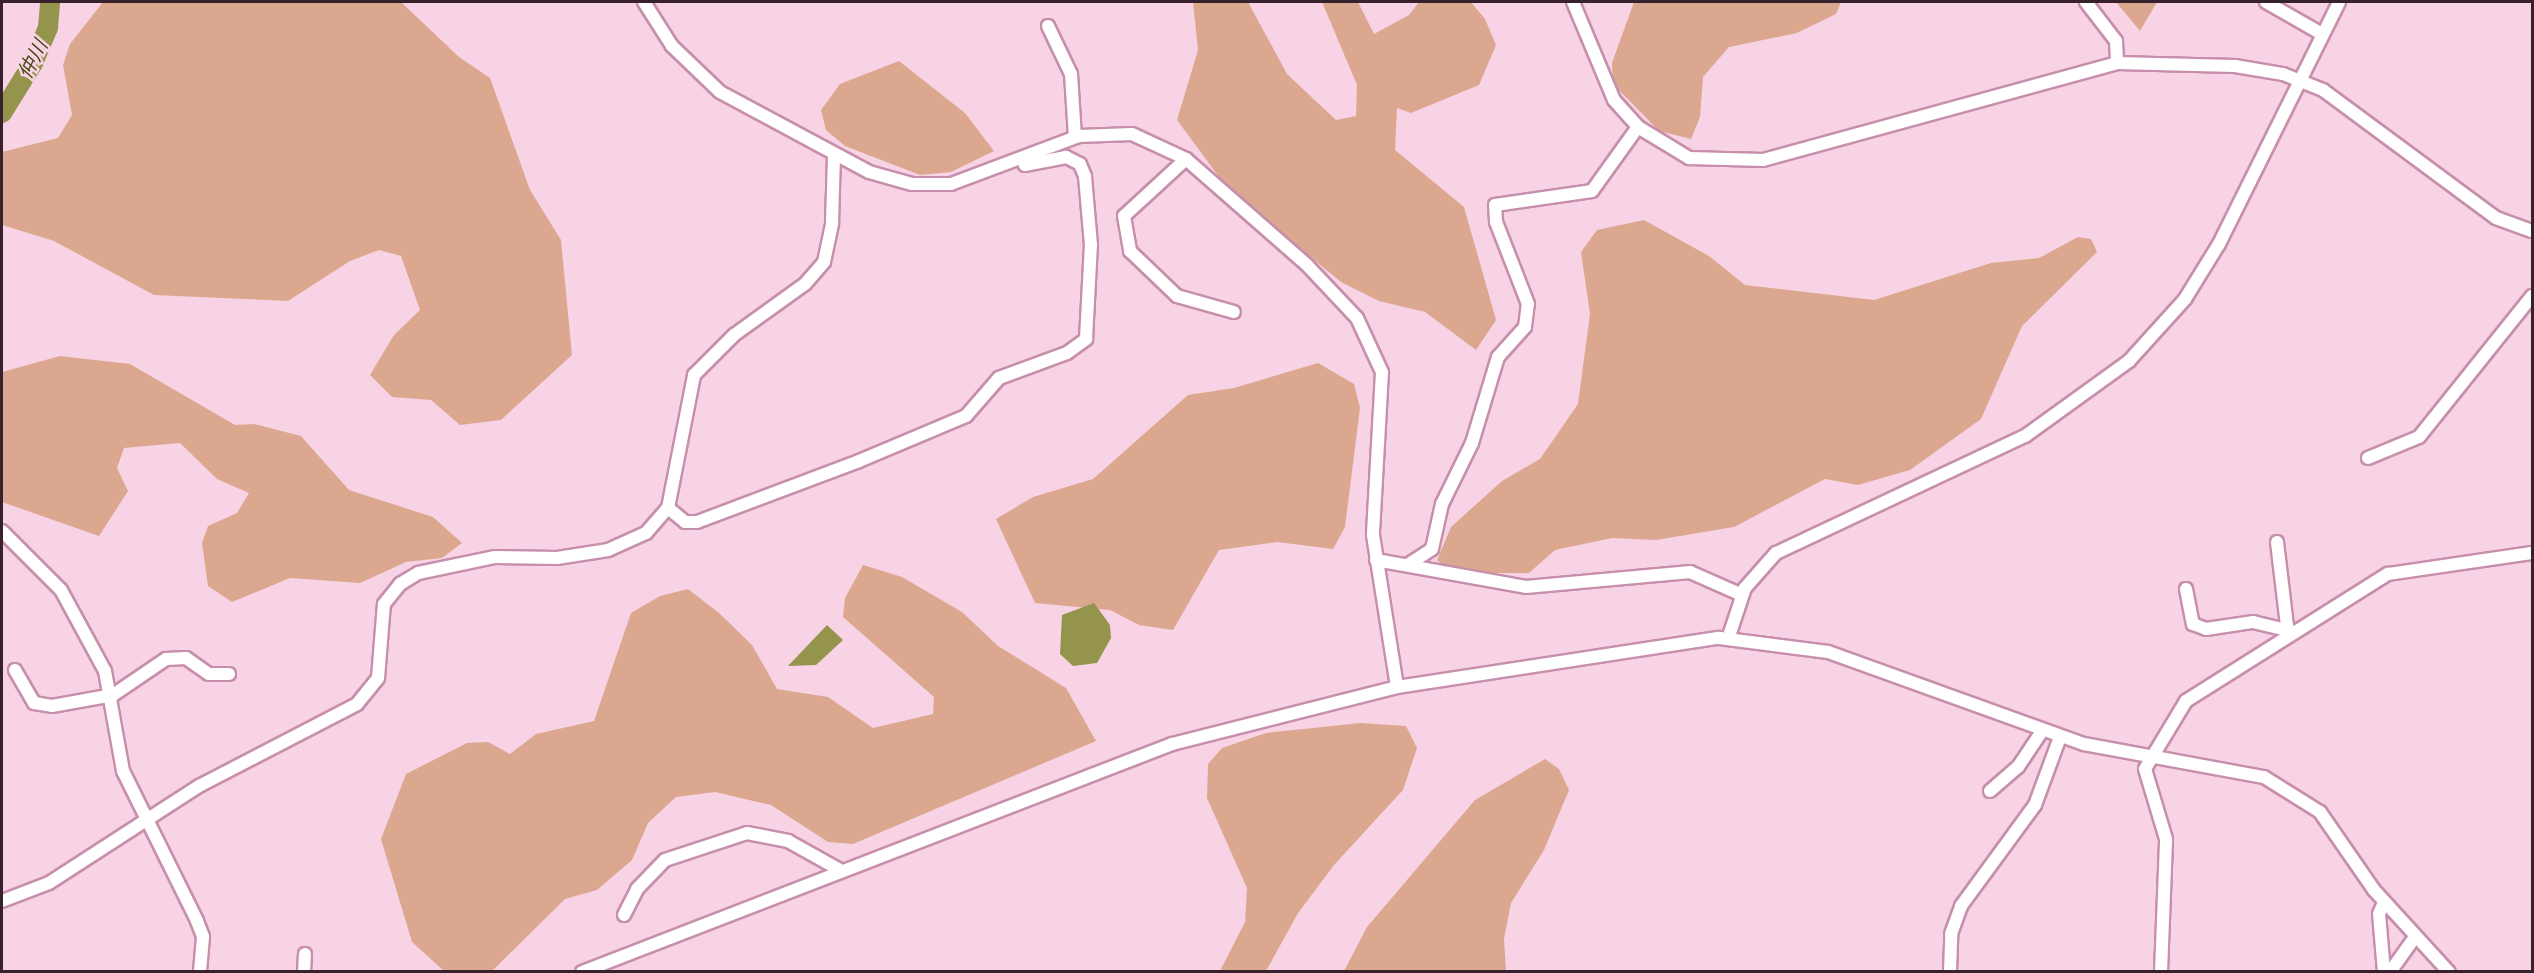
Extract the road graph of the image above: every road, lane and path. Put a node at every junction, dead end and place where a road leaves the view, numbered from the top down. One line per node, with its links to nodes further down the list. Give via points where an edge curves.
1 (644, 2): 12 (street, via 672,46 712,85)
2 (1573, 2): 10 (street, via 1614,100)
3 (2086, 2): 8 (street, via 2116,40)
4 (2266, 2): 7 (street)
5 (2338, 2): 7 (street)
6 (1048, 26): 11 (street, via 1071,74)
7 (2322, 34): 9 (street)
8 (2117, 63): 9 (street, via 2252,67); 10 (street, via 1748,164 1689,158)
9 (2302, 81): 15 (street, via 2354,110 2496,218); 26 (street, via 2201,273 2129,361 2025,436 1776,553)
10 (1638, 127): 24 (street, via 1592,191 1495,205 1496,222 1528,304 1525,327 1498,357 1472,443 1442,504 1432,549)
11 (1075, 137): 12 (street, via 995,170 938,185 896,181); 13 (street, via 1132,134)
12 (834, 156): 19 (street, via 832,223 824,262 805,284 719,347 694,375)
13 (1186, 159): 17 (street, via 1124,216 1131,250 1177,296); 23 (street, via 1341,297 1377,354 1384,396 1373,495)
14 (1025, 165): 19 (street, via 1066,157 1080,164 1085,176 1091,245 1086,339 1067,353 999,378 966,416 859,461 697,522 686,522)
15 (2532, 231)
16 (2532, 296): 18 (street, via 2419,437)
17 (1234, 312)
18 (2368, 458)
19 (668, 508): 37 (street, via 646,533 608,550 557,558 495,557 418,573 400,584 384,604 378,678 357,704 200,786)
20 (2, 531): 32 (street, via 61,590 89,635)
21 (2277, 542): 27 (street)
22 (2532, 553): 27 (street, via 2502,561 2402,569)
23 (1376, 560): 24 (street); 31 (street)
24 (1409, 564): 26 (street, via 1526,587 1690,572)
25 (2186, 589): 27 (street, via 2193,624 2206,629 2235,622)
26 (1742, 595): 28 (street)
27 (2291, 629): 35 (street, via 2186,701)
28 (1728, 639): 31 (street, via 1648,646); 33 (street, via 1828,652)
29 (15, 670): 32 (street, via 38,706)
30 (229, 674): 32 (street, via 209,674 186,658 166,659)
31 (1397, 687): 38 (street, via 1172,744)
32 (113, 695): 37 (street, via 123,771)
33 (2042, 731): 34 (street); 36 (street, via 2018,767)
34 (2060, 737): 35 (street); 47 (street, via 2036,805 1961,906 1952,934)
35 (2148, 756): 40 (street, via 2228,768 2296,792 2332,826); 48 (street, via 2145,778 2166,839)
36 (1990, 791)
37 (144, 822): 39 (street, via 49,883); 44 (street, via 203,937)
38 (840, 870): 41 (street, via 788,841 747,833 665,860 637,890); 46 (street)
39 (2, 902)
40 (2384, 902): 42 (street); 49 (street, via 2379,914)
41 (624, 915)
42 (2415, 937): 50 (street); 51 (street)
43 (305, 954): 45 (street)
44 (200, 972)
45 (304, 972)
46 (582, 972)
47 (1950, 972)
48 (2161, 972)
49 (2384, 972)
50 (2390, 972)
51 (2450, 972)

